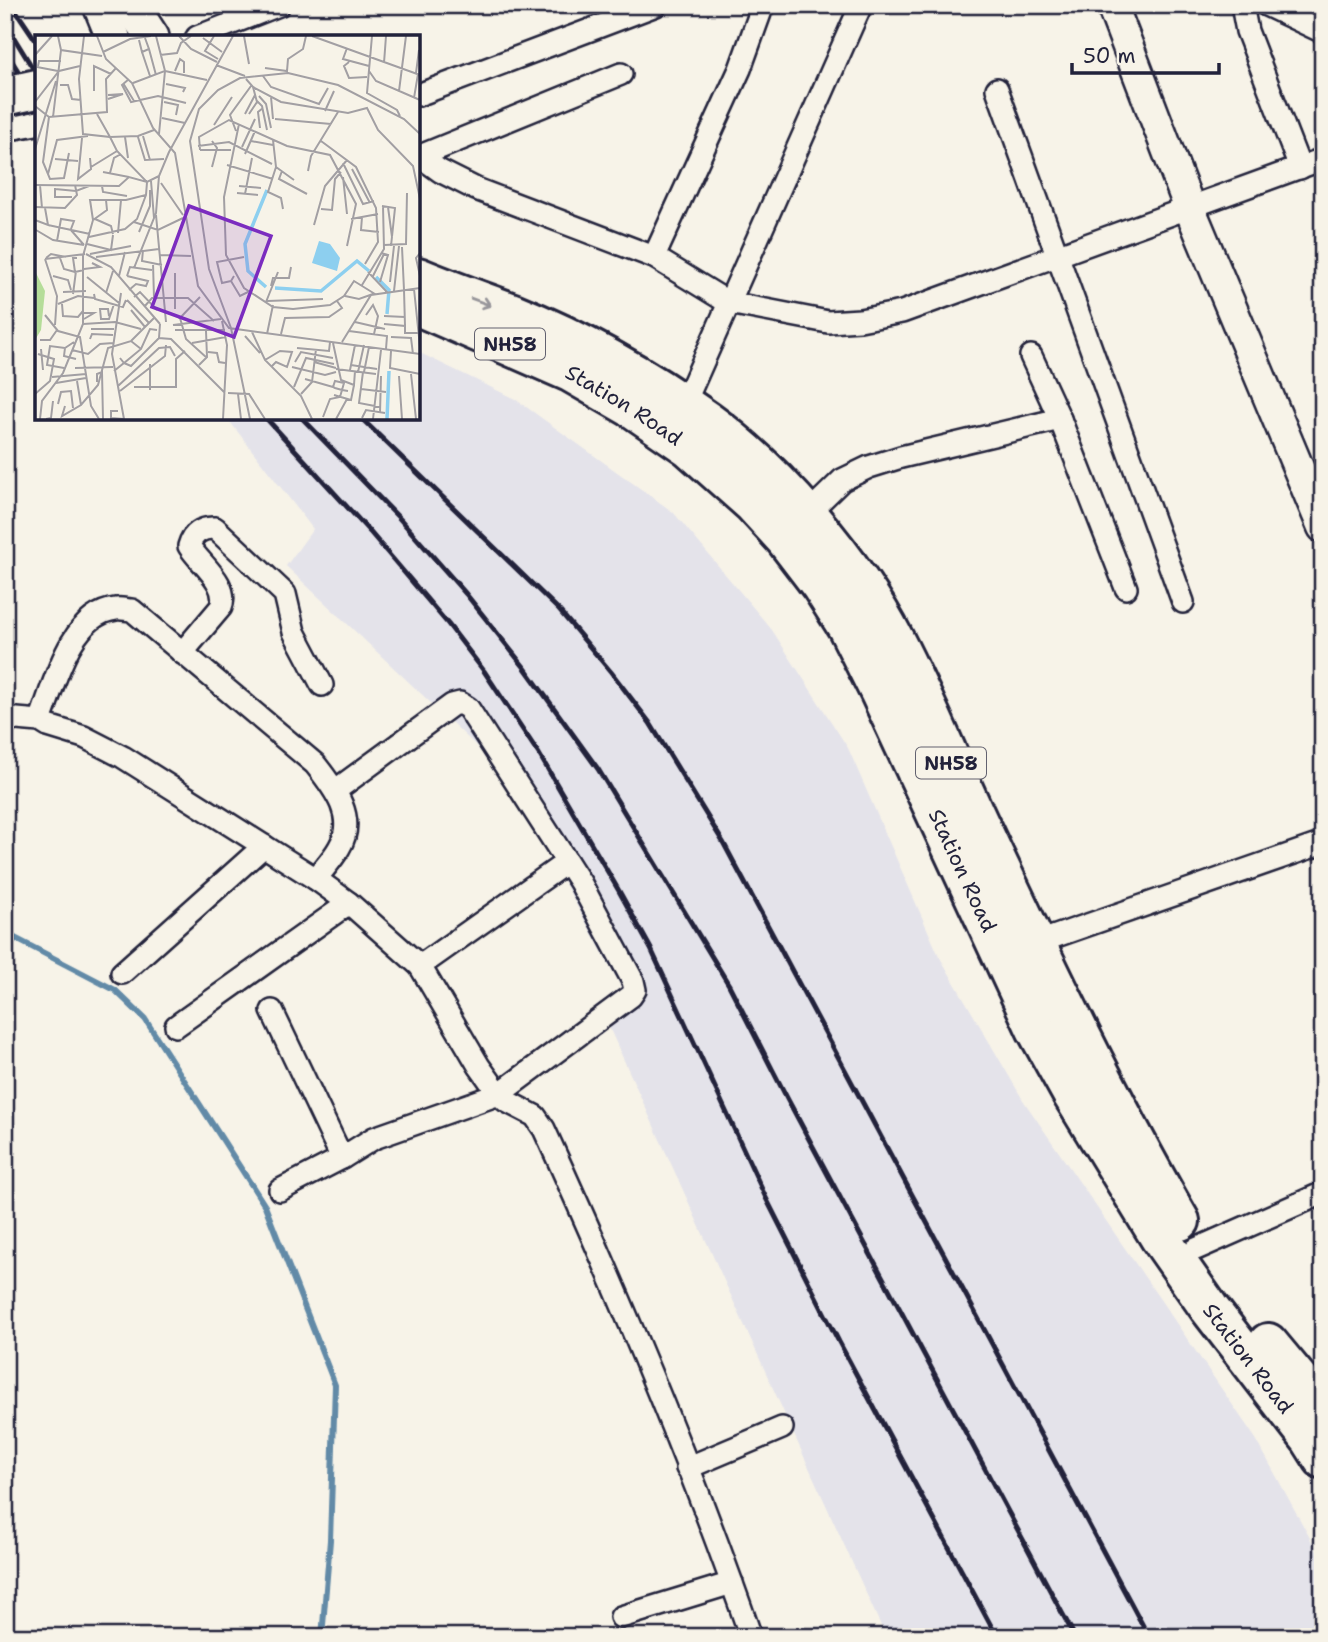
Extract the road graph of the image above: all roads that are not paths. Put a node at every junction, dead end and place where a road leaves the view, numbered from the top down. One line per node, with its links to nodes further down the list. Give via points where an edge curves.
1 (100, 5): 11 (main road)
2 (131, 5): 12 (main road)
3 (279, 5): 13 (street)
4 (656, 5): 17 (street)
5 (763, 5): 27 (street, via 740,69)
6 (861, 5): 29 (street)
7 (1112, 5): 25 (street)
8 (1242, 5): 24 (street, via 1247,30)
9 (1266, 5): 10 (street)
10 (1323, 32)
11 (112, 35)
12 (151, 35)
13 (202, 35)
14 (621, 74): 21 (street)
15 (35, 89): 18 (highway, bridge)
16 (996, 89): 26 (street)
17 (420, 94)
18 (5, 96)
19 (35, 115): 20 (highway)
20 (5, 121)
21 (420, 156)
22 (420, 157): 27 (street, via 477,189)
23 (1323, 159): 24 (street)
24 (1300, 168): 25 (street)
25 (1190, 209): 26 (street); 37 (street)
26 (1058, 255): 29 (street, via 902,312 860,320 828,322); 39 (street)
27 (654, 257): 29 (street)
28 (420, 277): 31 (highway, Station Road / NH58, one-way to 31, via 514,314)
29 (729, 303): 34 (street)
30 (420, 307): 31 (highway, Station Road / NH58)
31 (542, 343): 33 (highway); 36 (highway, Station Road / NH58, via 602,356 709,422); 64 (highway, Station Road / NH58, via 570,372 689,447 752,503 821,586 880,692 1036,1029 1072,1094 1160,1238)
32 (1031, 356): 35 (street)
33 (578, 360): 61 (highway, via 701,434 751,473 834,568 893,663 1022,949 1142,1176 1184,1244); 63 (highway, via 729,469 762,498 810,553 875,660 973,865 1028,996 1079,1089 1198,1281)
34 (690, 391)
35 (1060, 419): 36 (street, via 869,467 842,480); 38 (street)
36 (806, 514): 50 (highway, Station Road / NH58, via 861,585 894,639)
37 (1323, 527)
38 (1126, 588)
39 (1183, 602)
40 (182, 653): 41 (street, via 224,600 221,587 189,546 191,537 215,528 285,594 294,632); 43 (street, via 132,610 115,609 97,617 69,645); 44 (street, via 315,764)
41 (322, 685)
42 (5, 718): 43 (street)
43 (40, 721): 46 (street, via 123,757)
44 (336, 790): 47 (street, via 460,703 468,708); 48 (street, via 346,814 344,834 341,847)
45 (1323, 843): 50 (street)
46 (264, 846): 48 (street); 52 (street)
47 (567, 862): 51 (street); 55 (street, via 635,990)
48 (316, 878): 49 (street)
49 (349, 903): 51 (street); 54 (street)
50 (1036, 943): 59 (highway, Station Road / NH58, via 1138,1148)
51 (420, 967): 55 (street)
52 (122, 973)
53 (272, 1011): 56 (street)
54 (176, 1026)
55 (499, 1094): 56 (street, via 374,1139); 65 (street, via 535,1116 544,1129 601,1254)
56 (342, 1158): 57 (street)
57 (280, 1190)
58 (1323, 1193): 59 (street)
59 (1196, 1249): 60 (highway, Station Road / NH58)
60 (1323, 1409)
61 (1323, 1423)
62 (782, 1428): 65 (street)
63 (1323, 1437)
64 (1323, 1459)
65 (687, 1468): 66 (street)
66 (732, 1583): 67 (street); 68 (street)
67 (621, 1616)
68 (751, 1637)

